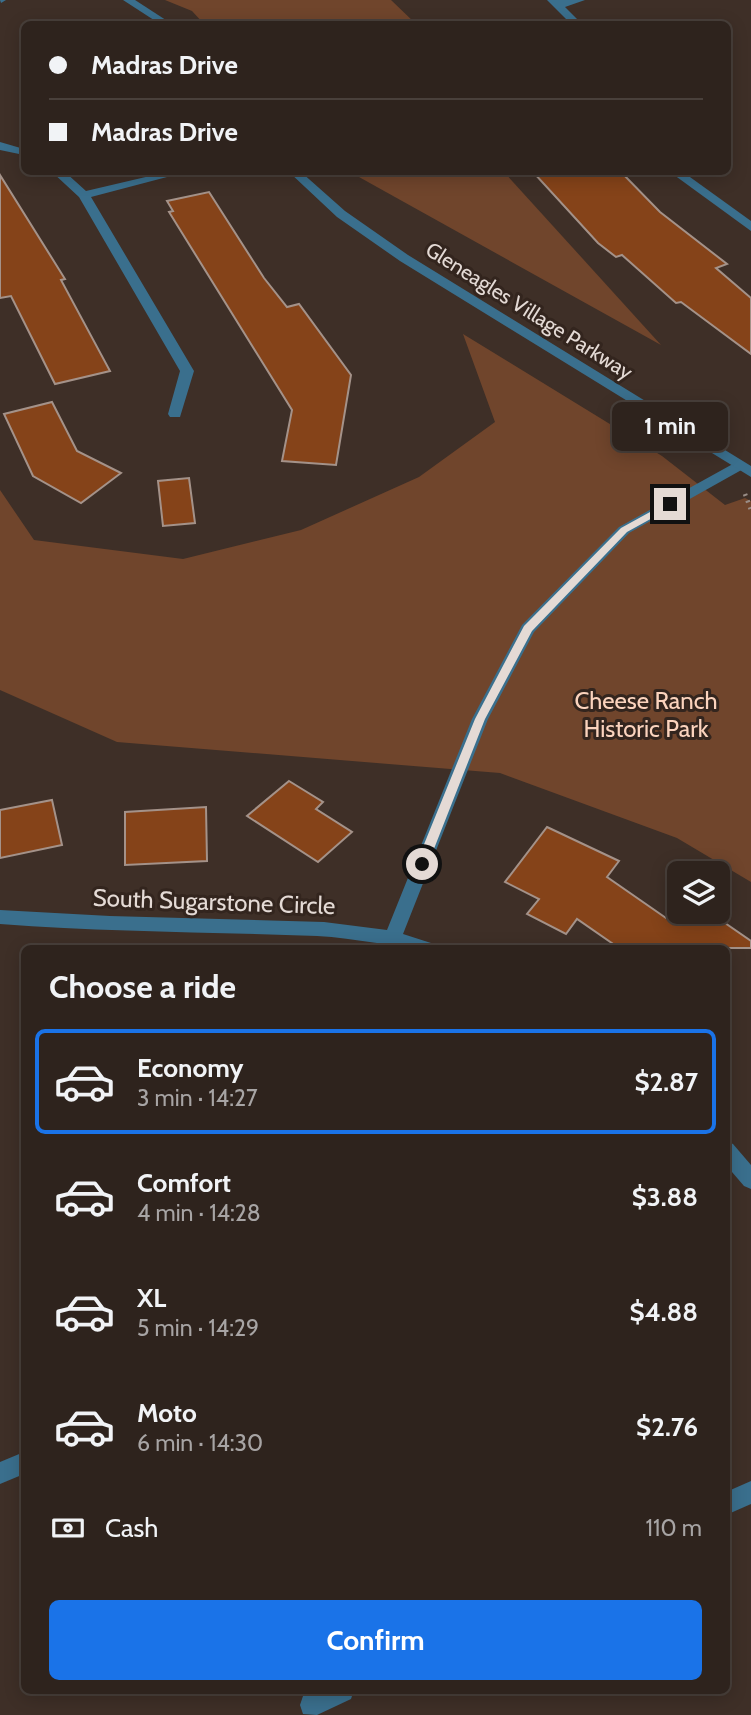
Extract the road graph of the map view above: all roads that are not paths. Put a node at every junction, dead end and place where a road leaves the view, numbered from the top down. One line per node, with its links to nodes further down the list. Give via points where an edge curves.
1 (128, 0): 4 (street)
2 (580, 0): 3 (street)
3 (555, 3): 5 (street)
4 (162, 21)
5 (574, 21)
6 (0, 146): 7 (street)
7 (21, 151)
8 (61, 175): 12 (street)
9 (167, 175): 12 (street)
10 (298, 175): 15 (street, Gleneagles Village Parkway, via 341,214 404,258)
11 (680, 175): 13 (street)
12 (84, 195): 14 (street, via 187,371)
13 (751, 227)
14 (175, 414)
15 (745, 469): 17 (street, via 624,530 528,629 480,719)
16 (0, 917): 17 (street, South Sugarstone Circle)
17 (393, 937): 18 (street, South Sugarstone Circle)
18 (416, 945)
19 (730, 1155): 20 (street)
20 (751, 1180)
21 (21, 1464): 22 (street)
22 (0, 1473)
23 (751, 1492): 24 (street)
24 (730, 1502)
25 (333, 1694): 26 (street)
26 (311, 1704)

